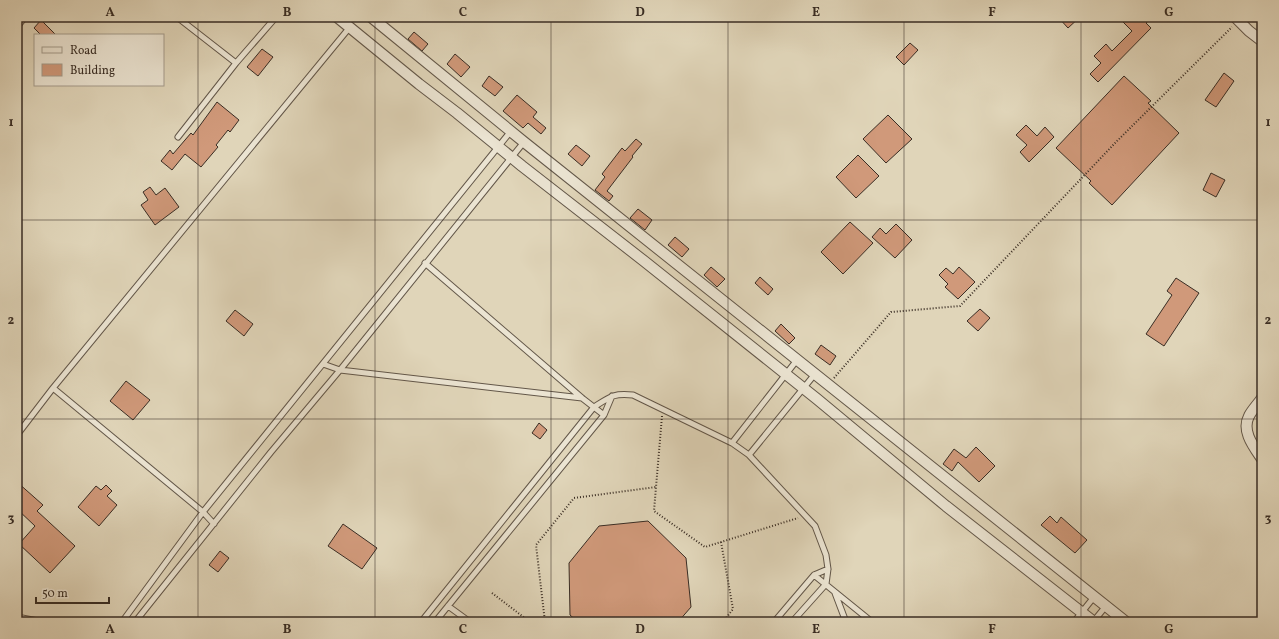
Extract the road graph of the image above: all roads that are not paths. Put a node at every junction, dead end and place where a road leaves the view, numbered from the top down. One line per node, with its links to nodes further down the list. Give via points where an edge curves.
1 (25, 17): 7 (lane)
2 (177, 17): 10 (lane)
3 (276, 17): 10 (lane)
4 (337, 17): 8 (street)
5 (371, 17): 11 (street)
6 (1237, 19): 9 (street)
7 (17, 27)
8 (350, 28): 14 (street); 22 (lane)
9 (1262, 41)
10 (236, 63): 12 (lane)
11 (511, 131): 13 (street); 14 (lane)
12 (178, 137)
13 (524, 142): 15 (lane); 17 (street)
14 (498, 147): 15 (street); 18 (lane)
15 (511, 157): 16 (lane); 21 (street)
16 (425, 263): 19 (lane); 25 (lane)
17 (797, 360): 20 (street); 21 (lane)
18 (323, 364): 19 (lane); 33 (lane)
19 (340, 370): 25 (lane); 34 (lane)
20 (814, 374): 23 (lane); 39 (street)
21 (786, 375): 23 (street); 30 (lane)
22 (53, 388): 29 (lane); 33 (lane)
23 (803, 388): 31 (lane); 42 (street, via 946,506)
24 (612, 396): 27 (lane); 28 (lane); 30 (lane, via 633,395)
25 (582, 398): 27 (lane)
26 (1262, 398): 32 (street, via 1248,416 1246,428 1250,441)
27 (594, 407): 28 (lane); 47 (lane)
28 (604, 415): 40 (lane)
29 (17, 435)
30 (732, 443): 31 (lane)
31 (749, 455): 35 (lane, via 815,526 826,555)
32 (1262, 459)
33 (203, 512): 34 (lane); 45 (lane)
34 (214, 524): 46 (lane)
35 (828, 569): 36 (lane); 37 (lane)
36 (814, 575): 37 (lane); 50 (lane)
37 (826, 584): 38 (lane); 51 (lane)
38 (834, 591): 52 (lane); 53 (lane)
39 (1094, 597): 41 (street); 42 (lane)
40 (448, 606): 48 (lane); 49 (lane)
41 (1106, 606): 55 (lane); 56 (street)
42 (1082, 612): 54 (lane); 55 (street)
43 (17, 617): 44 (lane)
44 (43, 622)
45 (122, 622)
46 (136, 622)
47 (421, 622)
48 (435, 622)
49 (470, 622)
50 (774, 622)
51 (792, 622)
52 (846, 622)
53 (872, 622)
54 (1074, 622)
55 (1093, 622)
56 (1126, 622)

